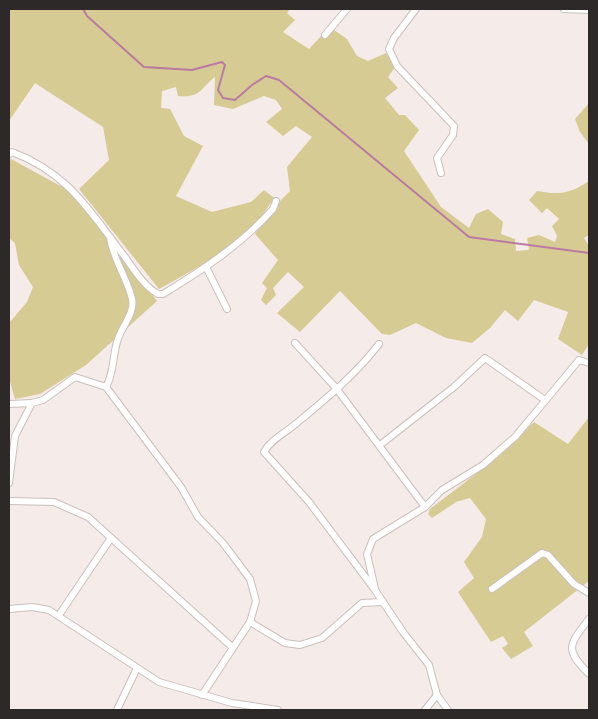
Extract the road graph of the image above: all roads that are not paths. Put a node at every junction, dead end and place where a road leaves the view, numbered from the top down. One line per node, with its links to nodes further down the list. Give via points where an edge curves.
1 (347, 9): 5 (street)
2 (416, 9): 7 (street, via 394,38 390,49 397,66 454,126 453,134 437,158)
3 (564, 9): 4 (street)
4 (589, 10)
5 (325, 35)
6 (10, 152): 9 (street, via 41,166 66,183)
7 (441, 173)
8 (276, 201): 10 (street, via 262,221)
9 (110, 237): 10 (street, via 137,273 158,294 164,294); 15 (street, via 113,256 130,292 132,306 119,337 114,370)
10 (206, 267): 11 (street)
11 (227, 309)
12 (295, 343): 16 (street)
13 (379, 344): 16 (street)
14 (589, 363): 17 (street, via 579,360)
15 (106, 387): 18 (street, via 75,377 43,400); 32 (street, via 172,474 198,517 250,579 256,601)
16 (336, 388): 20 (street); 26 (street, via 268,445 264,452 309,502)
17 (545, 400): 20 (street, via 485,358 454,387); 23 (street, via 515,437 483,465 442,490)
18 (32, 403): 19 (street); 21 (street, via 14,436)
19 (9, 404)
20 (380, 445): 23 (street)
21 (9, 483)
22 (9, 501): 24 (street, via 46,501 64,505 88,517)
23 (425, 507): 26 (street, via 390,527 369,545 368,566)
24 (111, 538): 30 (street); 33 (street)
25 (492, 589): 27 (street, via 542,553 548,555 574,584)
26 (375, 590): 28 (street)
27 (589, 593)
28 (382, 602): 32 (street, via 362,603 322,638 300,645 286,643); 37 (street, via 429,665)
29 (9, 609): 30 (street, via 40,608)
30 (59, 616): 34 (street)
31 (589, 619): 35 (street, via 574,637 572,650 575,660)
32 (250, 622): 33 (street)
33 (232, 647): 36 (street)
34 (137, 668): 36 (street, via 159,682); 38 (street)
35 (589, 674)
36 (202, 695): 39 (street)
37 (437, 696): 40 (street); 41 (street)
38 (117, 710)
39 (278, 710)
40 (425, 710)
41 (448, 710)

